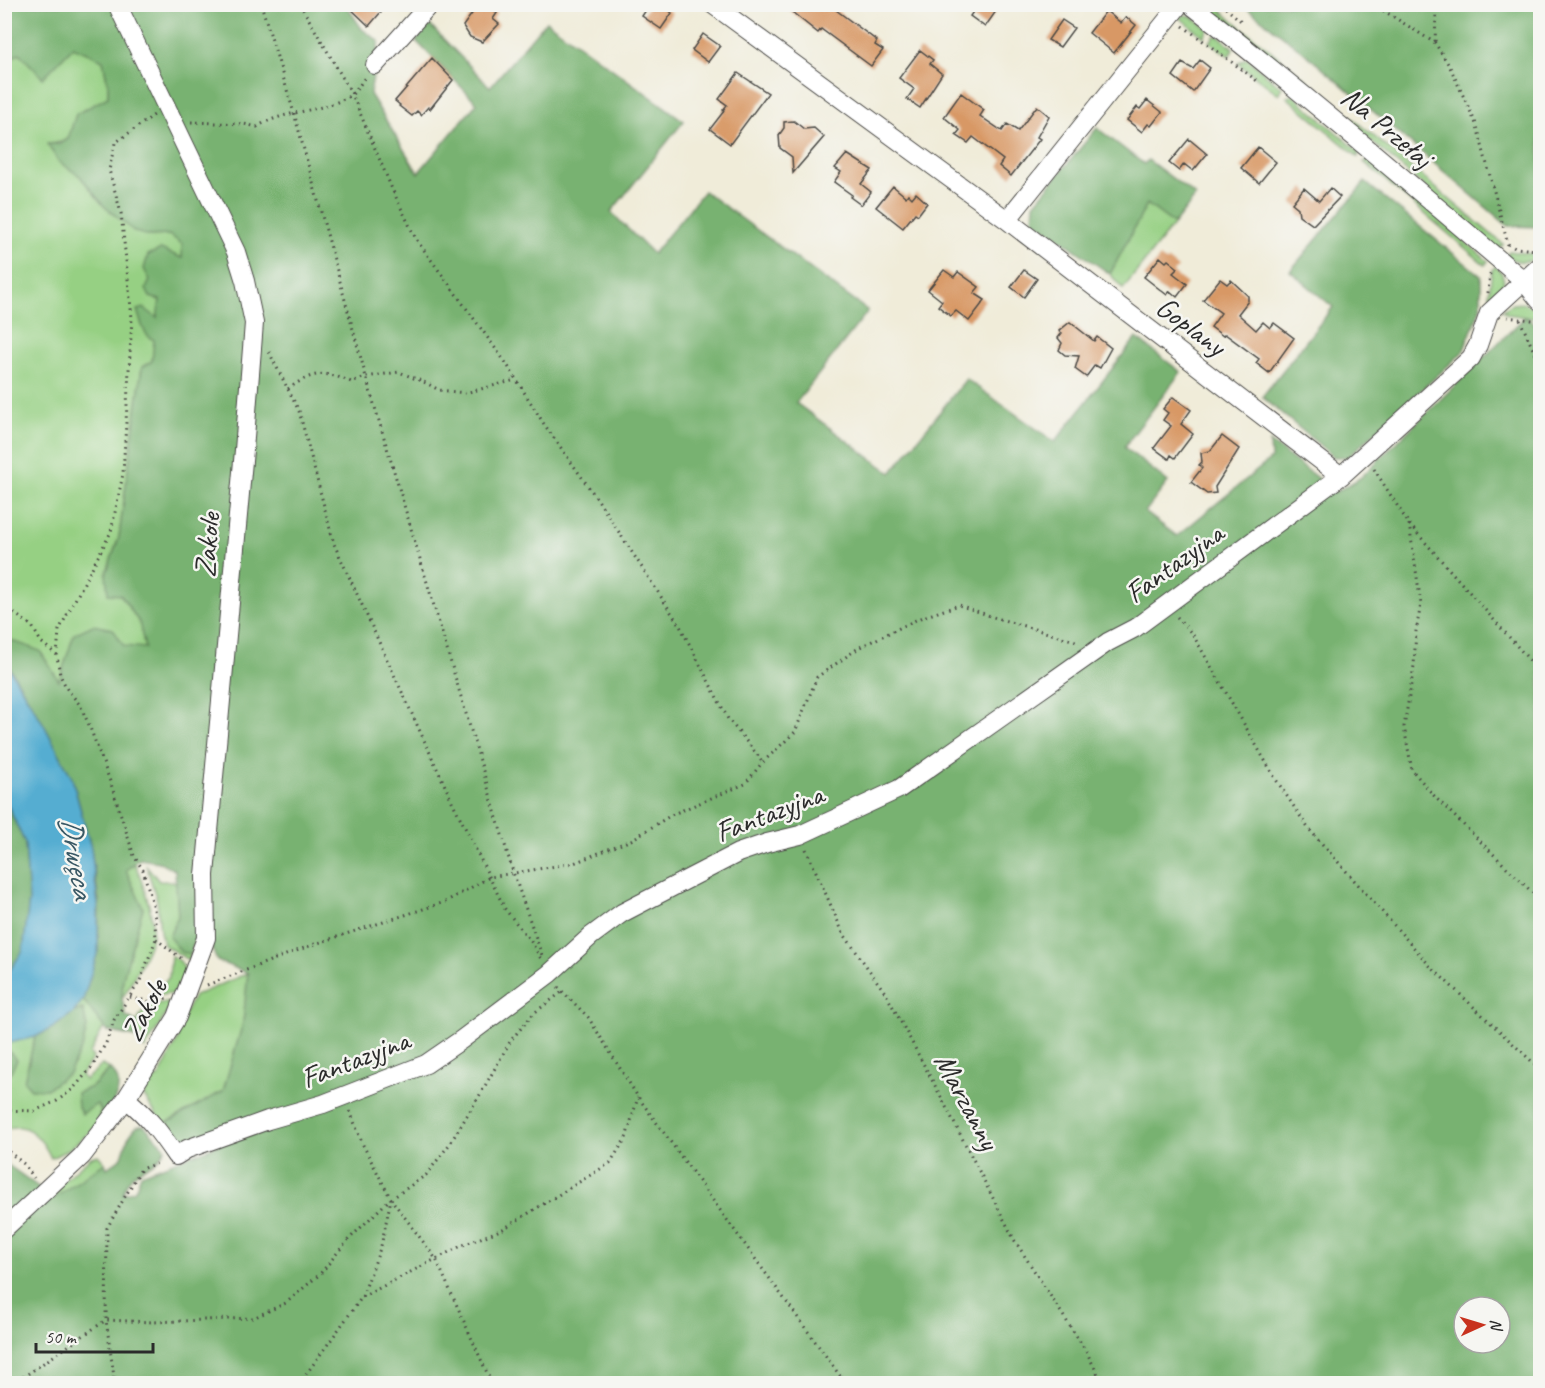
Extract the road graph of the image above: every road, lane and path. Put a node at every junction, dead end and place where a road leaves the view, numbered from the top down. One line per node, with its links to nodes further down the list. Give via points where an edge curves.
1 (117, 4): 13 (street, Zakole)
2 (261, 4): 14 (path)
3 (300, 4): 12 (path)
4 (430, 4): 11 (street)
5 (712, 4): 16 (street, Goplany)
6 (1180, 4): 16 (street)
7 (1190, 4): 20 (street, Na Przełaj)
8 (1373, 4): 10 (path)
9 (1434, 4): 10 (path)
10 (1434, 43): 17 (path, via 1450,67 1477,126)
11 (375, 65): 12 (path)
12 (352, 94): 14 (path); 29 (path, via 416,239)
13 (165, 107): 15 (street, Zakole); 37 (path, via 115,143 109,170 121,213 132,318 123,474 111,532 59,630)
14 (294, 113): 15 (path, via 270,118 257,128 192,121); 28 (path)
15 (177, 131): 45 (street, Zakole, via 236,252 254,323 205,875 206,938)
16 (1007, 220): 32 (street, Goplany)
17 (1508, 244)
18 (1492, 264): 21 (path, via 1488,270)
19 (1540, 266): 20 (street, Fantazyjna)
20 (1523, 280): 22 (street, Na Przełaj); 31 (street, Fantazyjna, via 1489,313 1471,358)
21 (1490, 299)
22 (1540, 301)
23 (1503, 316): 24 (path)
24 (1520, 320): 25 (path); 27 (path)
25 (1540, 321)
26 (268, 351): 30 (path)
27 (1540, 365)
28 (366, 377): 29 (path, via 399,372 439,390 465,393); 30 (path, via 351,382 331,373 304,378); 41 (path)
29 (516, 380): 39 (path, via 680,626 728,719)
30 (288, 390): 42 (path, via 299,411 334,544)
31 (1365, 454): 32 (street, Fantazyjna); 33 (path)
32 (1341, 476): 34 (street, Fantazyjna)
33 (1409, 524): 38 (path); 43 (path, via 1421,604 1404,727 1412,770)
34 (1165, 605): 36 (street, Fantazyjna); 50 (path, via 1193,635 1308,828 1431,966)
35 (4, 606): 37 (path, via 32,626 41,642)
36 (1108, 642): 39 (path, via 1076,642 959,605 920,618 860,647 817,677 795,732); 40 (street, Fantazyjna, via 899,789)
37 (57, 656): 44 (path, via 60,675 89,725 134,856 143,870 154,908)
38 (1540, 672)
39 (762, 763): 41 (path, via 745,784 673,814 631,840 574,864)
40 (800, 835): 46 (street, Fantazyjna, via 738,853 622,913); 68 (path, Marzanny, via 843,933 886,994 1016,1241)
41 (513, 872): 42 (path); 46 (path)
42 (490, 877): 46 (path, via 505,909 532,943); 48 (path, via 446,903 302,949)
43 (1540, 900)
44 (156, 939): 45 (path); 49 (path, via 140,981)
45 (195, 969): 48 (street, Zakole)
46 (549, 974): 47 (path); 51 (street, Fantazyjna, via 426,1064)
47 (562, 992): 52 (path, via 588,1017); 58 (path, via 534,1013 511,1040 426,1175)
48 (186, 994): 49 (path, via 152,1002); 53 (street, Zakole, via 177,1017)
49 (129, 997): 54 (path, via 92,1067 73,1089 33,1111)
50 (1540, 1069)
51 (344, 1095): 56 (street, Fantazyjna); 58 (path, via 362,1143)
52 (638, 1097): 60 (path, via 626,1138 610,1163 503,1229); 67 (path)
53 (126, 1099): 56 (street, via 157,1127); 57 (street, via 81,1156)
54 (4, 1110)
55 (4, 1148): 57 (path, via 24,1164)
56 (176, 1156): 62 (path, via 141,1169 107,1228)
57 (44, 1192): 59 (street)
58 (391, 1199): 60 (path); 61 (path, via 381,1246); 62 (path, via 286,1303 253,1318)
59 (4, 1229)
60 (436, 1259): 61 (path); 66 (path)
61 (362, 1297): 65 (path)
62 (106, 1320): 63 (path); 64 (path)
63 (13, 1383)
64 (115, 1383)
65 (299, 1383)
66 (492, 1383)
67 (846, 1383)
68 (1103, 1383)

